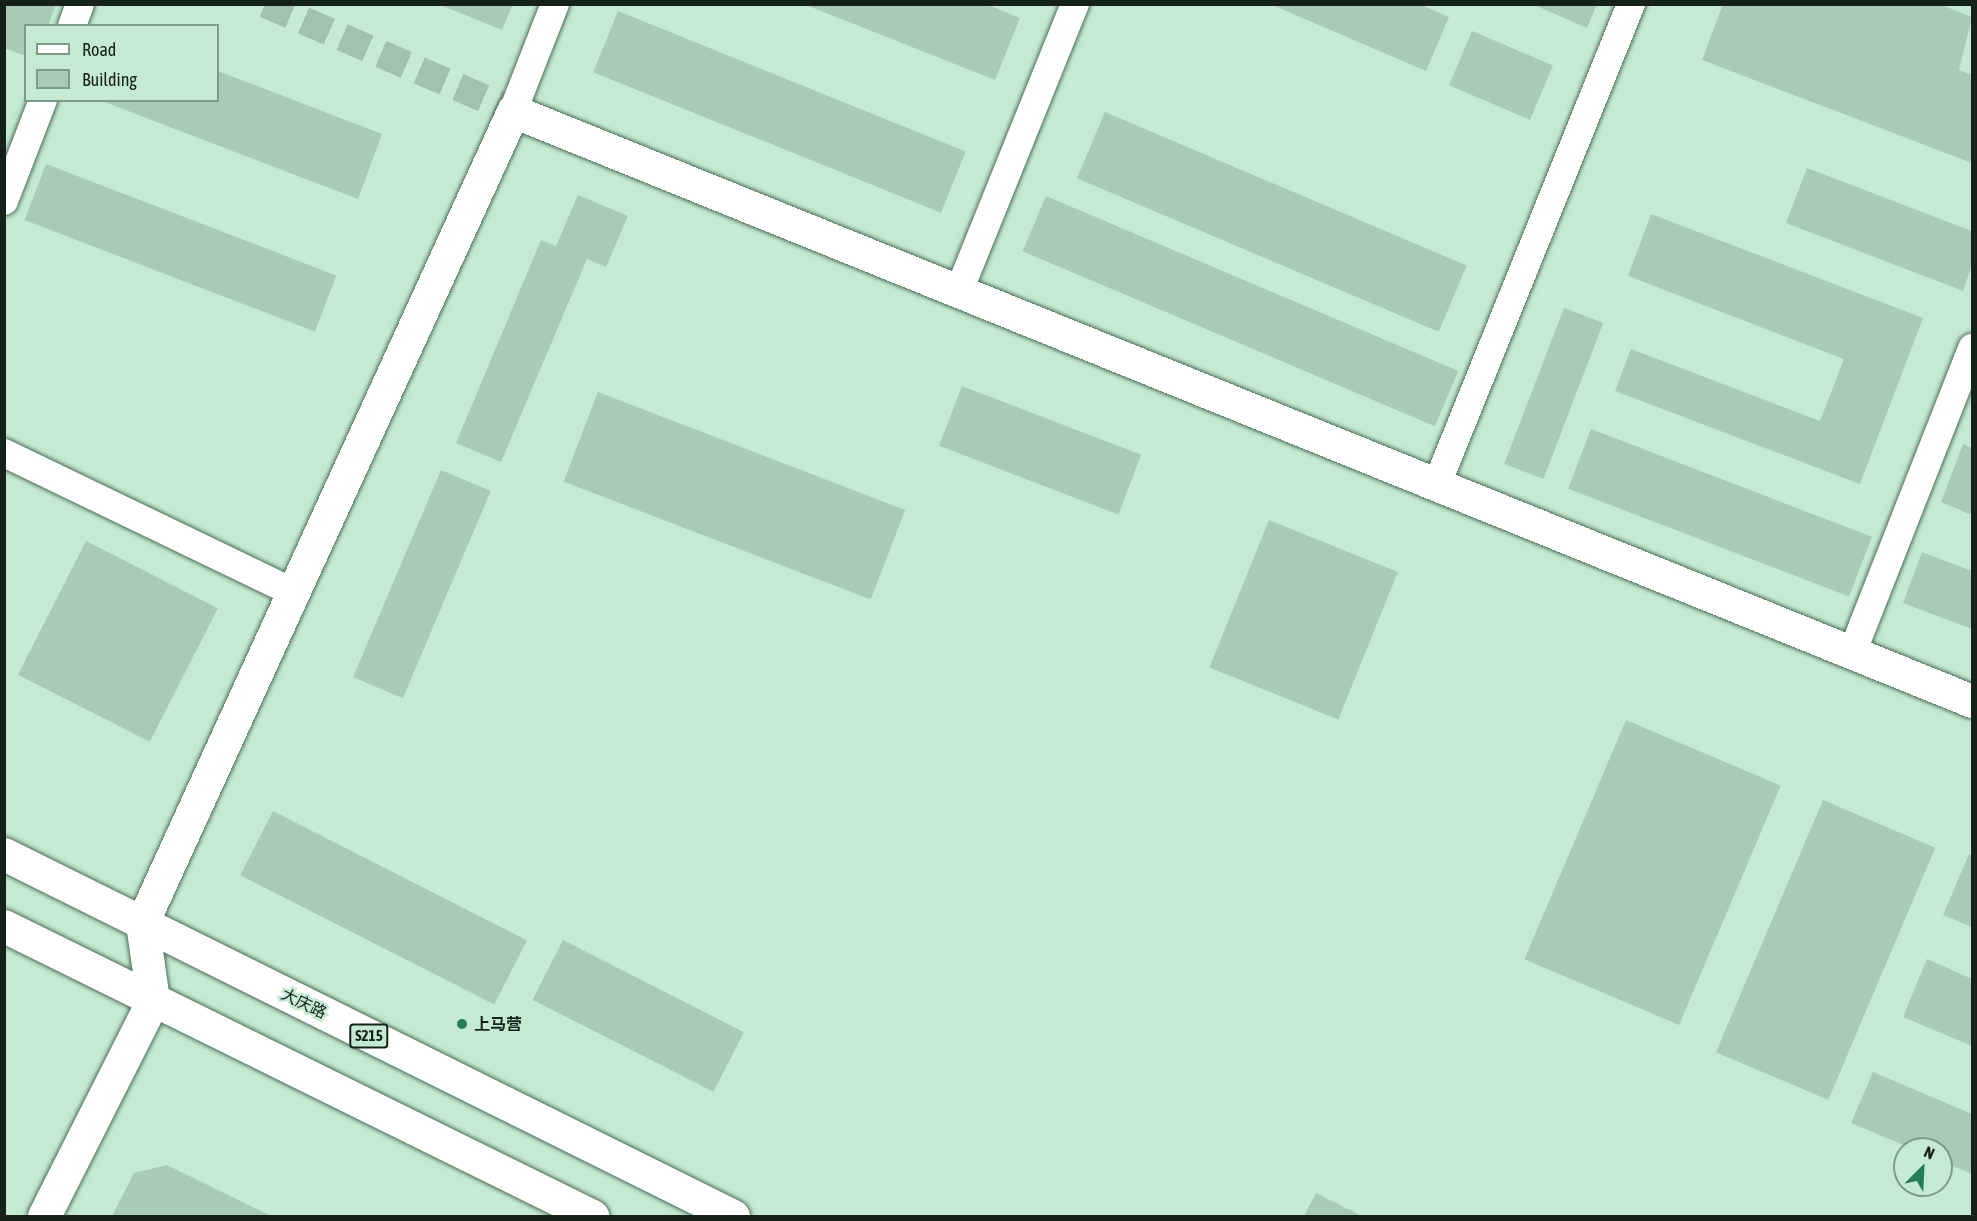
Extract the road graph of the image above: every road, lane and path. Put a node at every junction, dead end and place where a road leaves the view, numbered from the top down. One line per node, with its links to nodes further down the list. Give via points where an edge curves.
1 (80, 4): 5 (street)
2 (555, 4): 7 (street)
3 (1075, 4): 9 (street)
4 (1631, 4): 12 (street)
5 (73, 24)
6 (42, 102): 8 (street)
7 (513, 111): 9 (street); 13 (street)
8 (4, 201)
9 (959, 291): 12 (street)
10 (1972, 348): 14 (street)
11 (4, 453): 13 (street)
12 (1437, 484): 14 (street)
13 (293, 592): 17 (street)
14 (1852, 652): 15 (street)
15 (1972, 701)
16 (4, 855): 17 (street, 大庆路 / S215)
17 (142, 923): 19 (street); 22 (street, 大庆路 / S215)
18 (4, 926): 19 (street)
19 (153, 1000): 20 (street); 21 (street)
20 (44, 1216)
21 (592, 1216)
22 (733, 1216)

